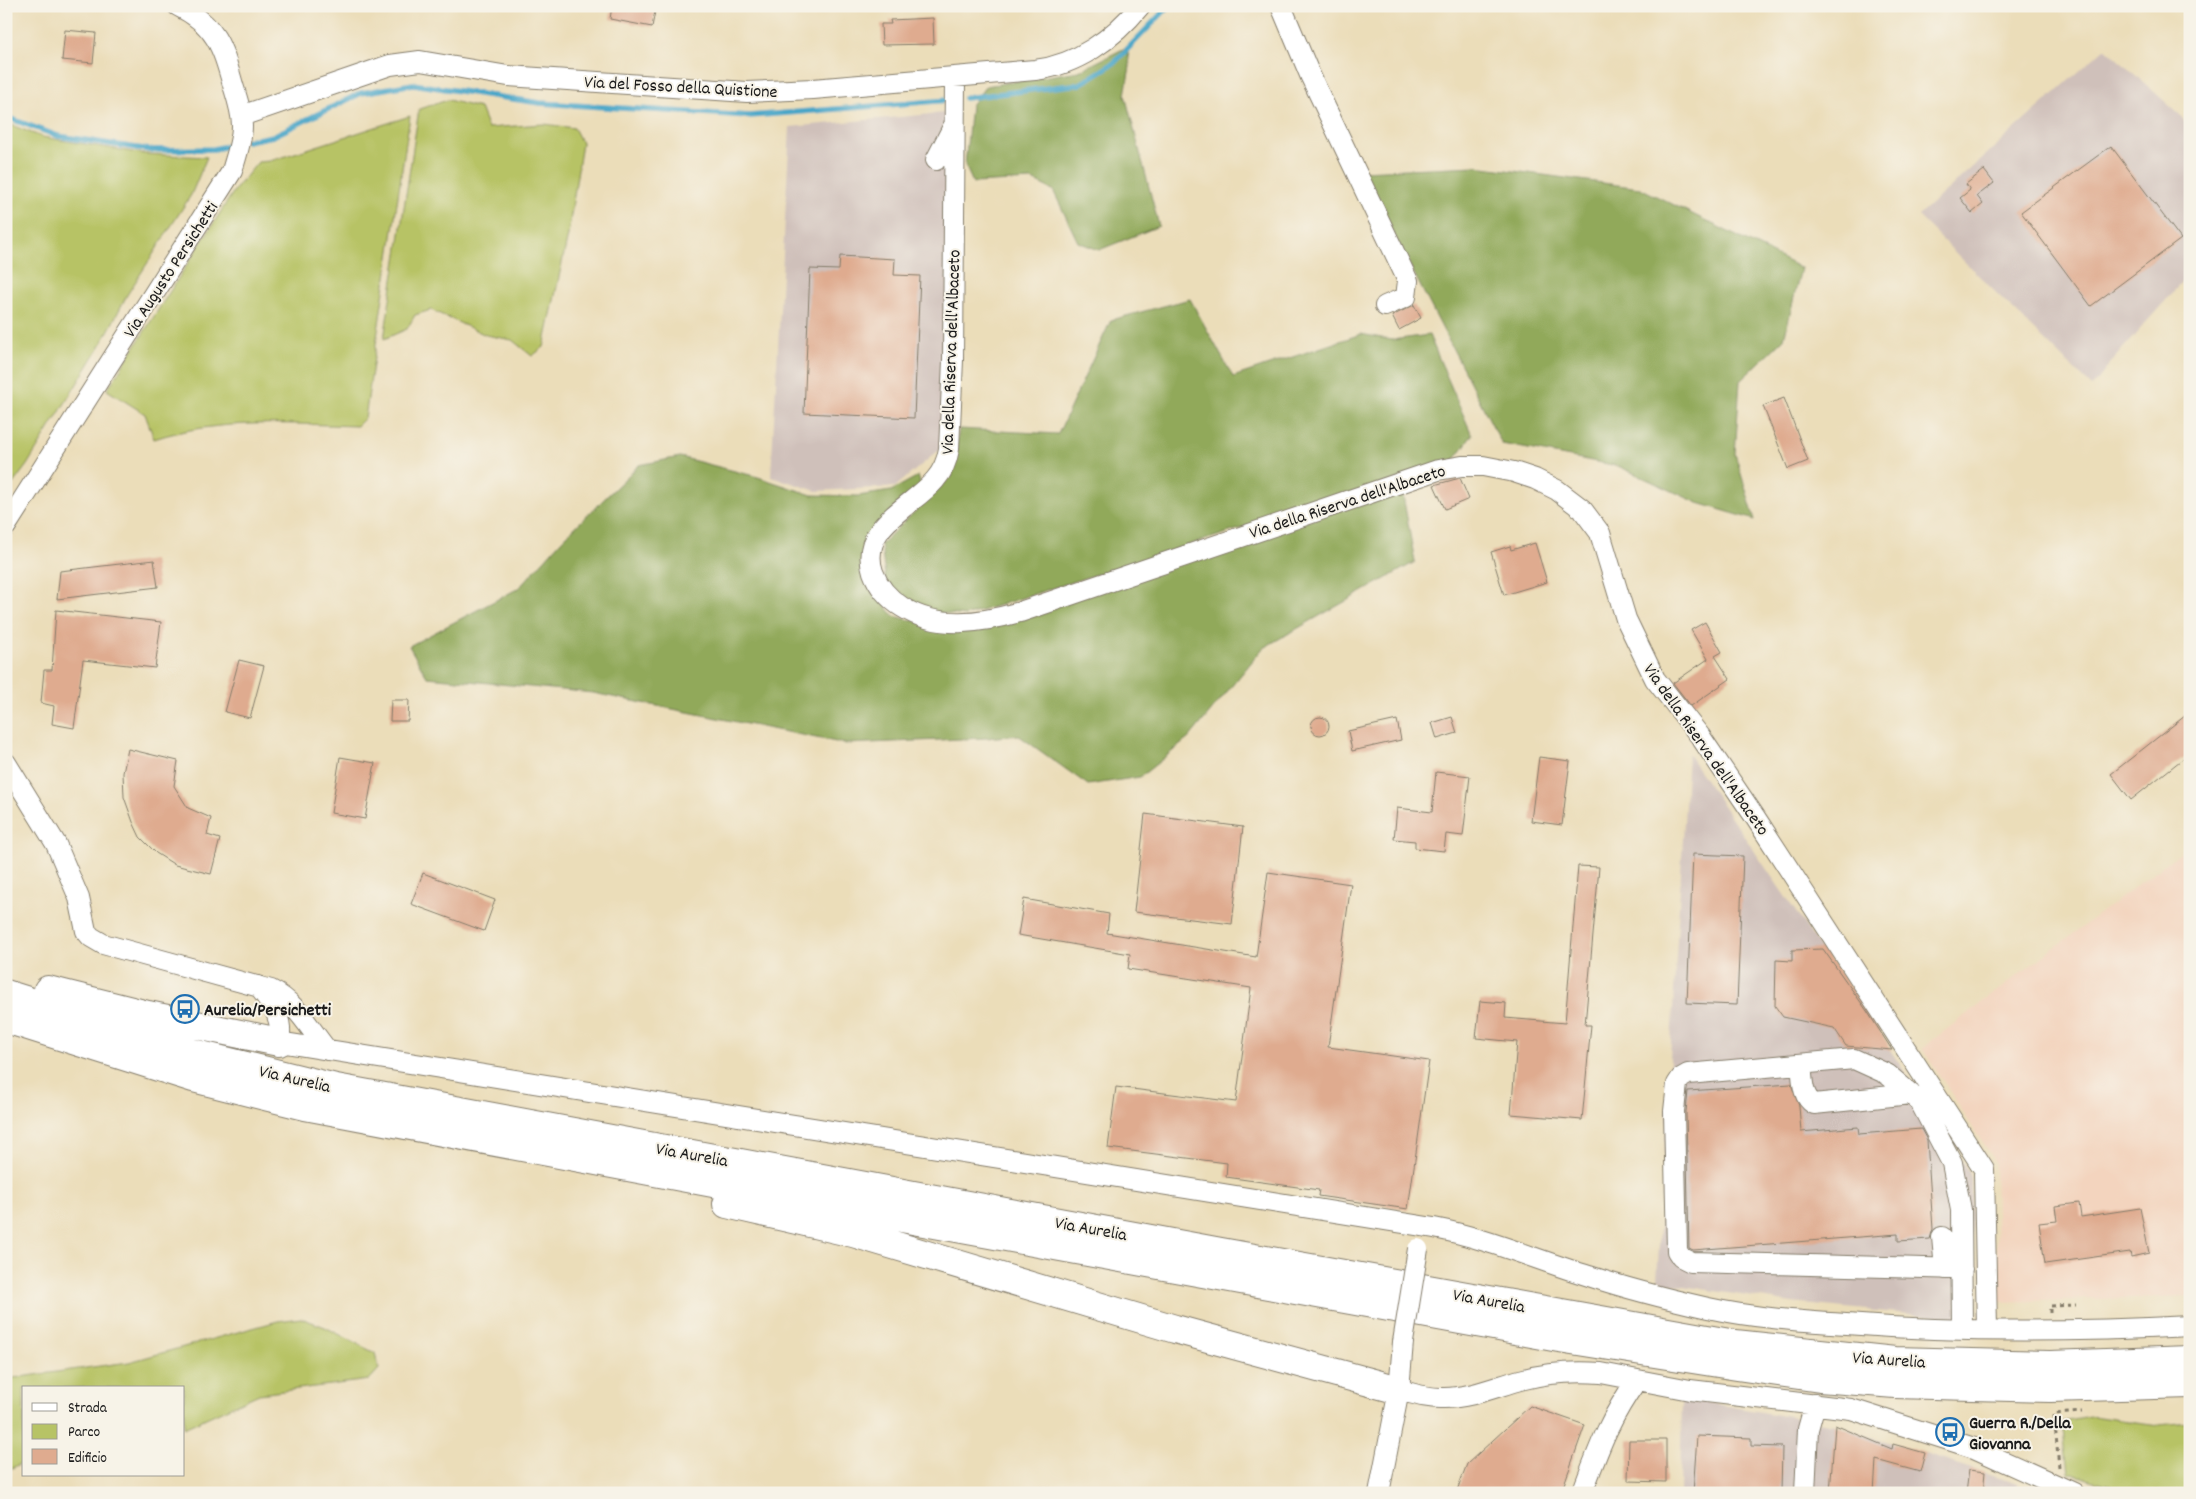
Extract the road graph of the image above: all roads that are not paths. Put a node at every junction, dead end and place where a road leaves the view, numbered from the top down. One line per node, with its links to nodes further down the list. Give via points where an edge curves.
1 (178, 6): 6 (street, Via Augusto Persichetti, via 207,25 219,42)
2 (1140, 6): 4 (street, Via del Fosso della Quistione, via 1100,44 1067,64)
3 (1281, 6): 8 (street, via 1310,75 1408,281 1406,297)
4 (955, 84): 5 (street, Via della Riserva dell'Albaceto); 6 (street, Via del Fosso della Quistione, via 718,91 508,76 410,61 390,65)
5 (955, 118): 7 (street); 25 (street, Via della Riserva dell'Albaceto, via 949,449 946,464 935,481 896,514 873,542 870,551 872,568 889,596 914,614 928,619 986,621 1438,470 1469,465 1498,468 1529,476 1556,490 1582,509 1600,533 1626,619 1655,679 1700,736 1755,817 1984,1169)
6 (241, 123): 9 (street, Via Augusto Persichetti, via 238,153 226,182)
7 (936, 160)
8 (1385, 306)
9 (6, 526)
10 (6, 763): 12 (street, via 56,844 79,898 90,937 103,944)
11 (6, 978): 15 (highway, via 148,1015)
12 (258, 986): 15 (street, via 278,1015); 16 (street, via 286,999)
13 (6, 994): 26 (highway, Via Aurelia, via 164,1045 336,1088 1735,1344 1895,1361 2050,1365)
14 (6, 1020): 19 (highway, Via Aurelia, via 224,1087 329,1111)
15 (278, 1042): 16 (street, Via Aurelia)
16 (327, 1050): 20 (street, Via Aurelia)
17 (1801, 1064): 18 (street, via 1854,1059 1887,1074); 18 (street, via 1804,1093 1814,1104); 22 (street, via 1688,1074 1677,1084 1674,1111 1677,1251 1681,1257 1691,1262)
18 (1911, 1094): 22 (street, via 1920,1102 1952,1163 1961,1210)
19 (610, 1164): 28 (highway, Via Aurelia, via 1550,1337 1820,1378 1895,1384 2050,1388); 29 (highway, via 675,1191 852,1233 1175,1329)
20 (1421, 1226): 24 (street, Via Aurelia, via 1460,1233 1658,1297 1711,1308 1794,1320); 29 (street, bridge)
21 (1942, 1237): 22 (street)
22 (1954, 1269): 24 (street)
23 (2190, 1326): 25 (street, Via Aurelia)
24 (1962, 1330): 25 (street, Via Aurelia)
25 (1987, 1330)
26 (2190, 1360)
27 (1637, 1380): 29 (street, via 1580,1372 1530,1378 1446,1398 1430,1398); 30 (street, via 1759,1400); 32 (street, via 1605,1431)
28 (2190, 1384)
29 (1399, 1390): 31 (street)
30 (1815, 1404): 33 (street, via 1808,1429); 34 (street, via 1851,1409 1974,1448)
31 (1379, 1493)
32 (1582, 1493)
33 (1806, 1493)
34 (2074, 1493)

